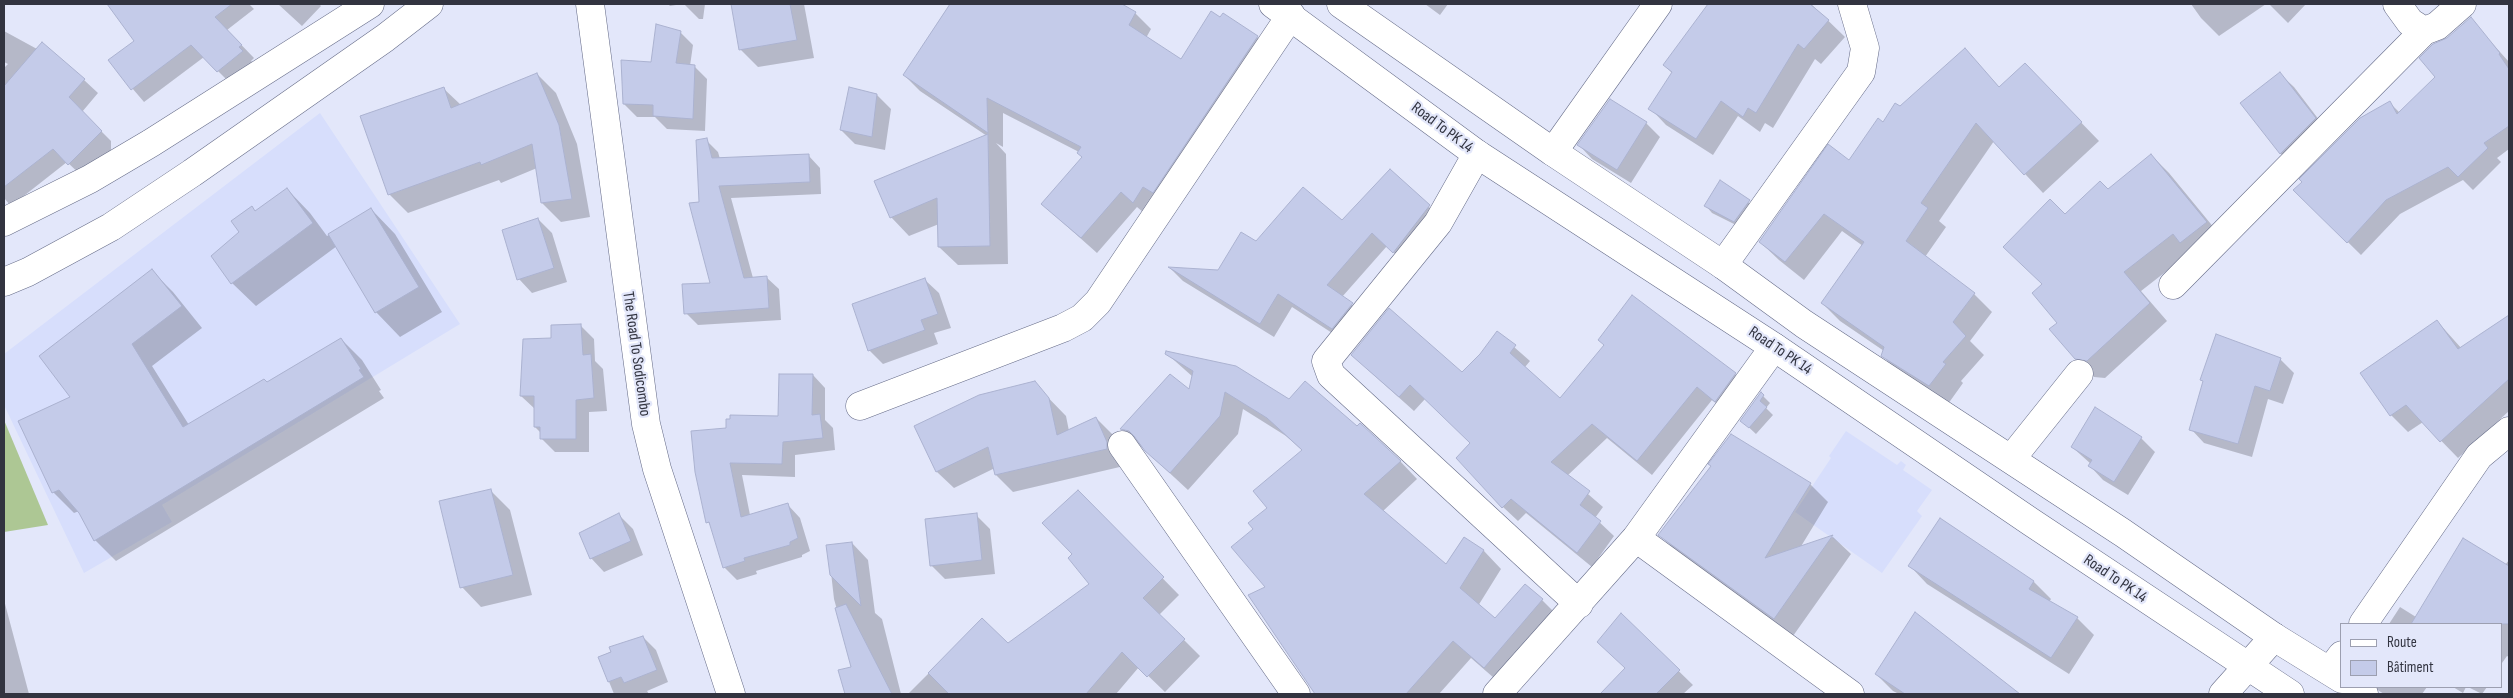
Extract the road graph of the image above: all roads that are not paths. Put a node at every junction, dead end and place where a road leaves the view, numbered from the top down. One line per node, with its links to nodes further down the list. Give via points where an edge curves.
1 (370, 4): 13 (main road, via 90,179)
2 (429, 4): 15 (main road, via 192,174 110,226)
3 (590, 4): 29 (main road, The Road To Sodicombo, via 646,424 657,470)
4 (1341, 4): 11 (main road)
5 (1658, 4): 11 (main road)
6 (1852, 4): 14 (main road, via 1865,48 1861,72)
7 (2397, 4): 10 (main road, via 2410,22)
8 (2462, 4): 10 (main road, via 2437,26)
9 (1282, 10): 12 (main road, Road To PK 14); 19 (main road, via 1098,302 1082,318)
10 (2424, 32): 16 (main road)
11 (1554, 152): 14 (main road)
12 (1477, 154): 17 (main road, Road To PK 14); 24 (main road, via 1438,223 1326,361 1331,375)
13 (4, 222)
14 (1723, 265): 22 (main road, via 1804,324)
15 (4, 282)
16 (2173, 285)
17 (1774, 347): 23 (main road); 27 (main road, Road To PK 14)
18 (2079, 374): 22 (main road)
19 (860, 406)
20 (2509, 431): 25 (main road, via 2479,456)
21 (1122, 445): 30 (main road)
22 (2010, 459): 26 (main road)
23 (1636, 538): 24 (main road); 32 (main road)
24 (1579, 604): 31 (main road)
25 (2364, 623)
26 (2274, 637): 27 (main road); 28 (main road)
27 (2247, 667): 33 (main road); 34 (main road, Road To PK 14)
28 (2338, 668)
29 (731, 694)
30 (1296, 694)
31 (1497, 694)
32 (1850, 694)
33 (2222, 694)
34 (2290, 694)

